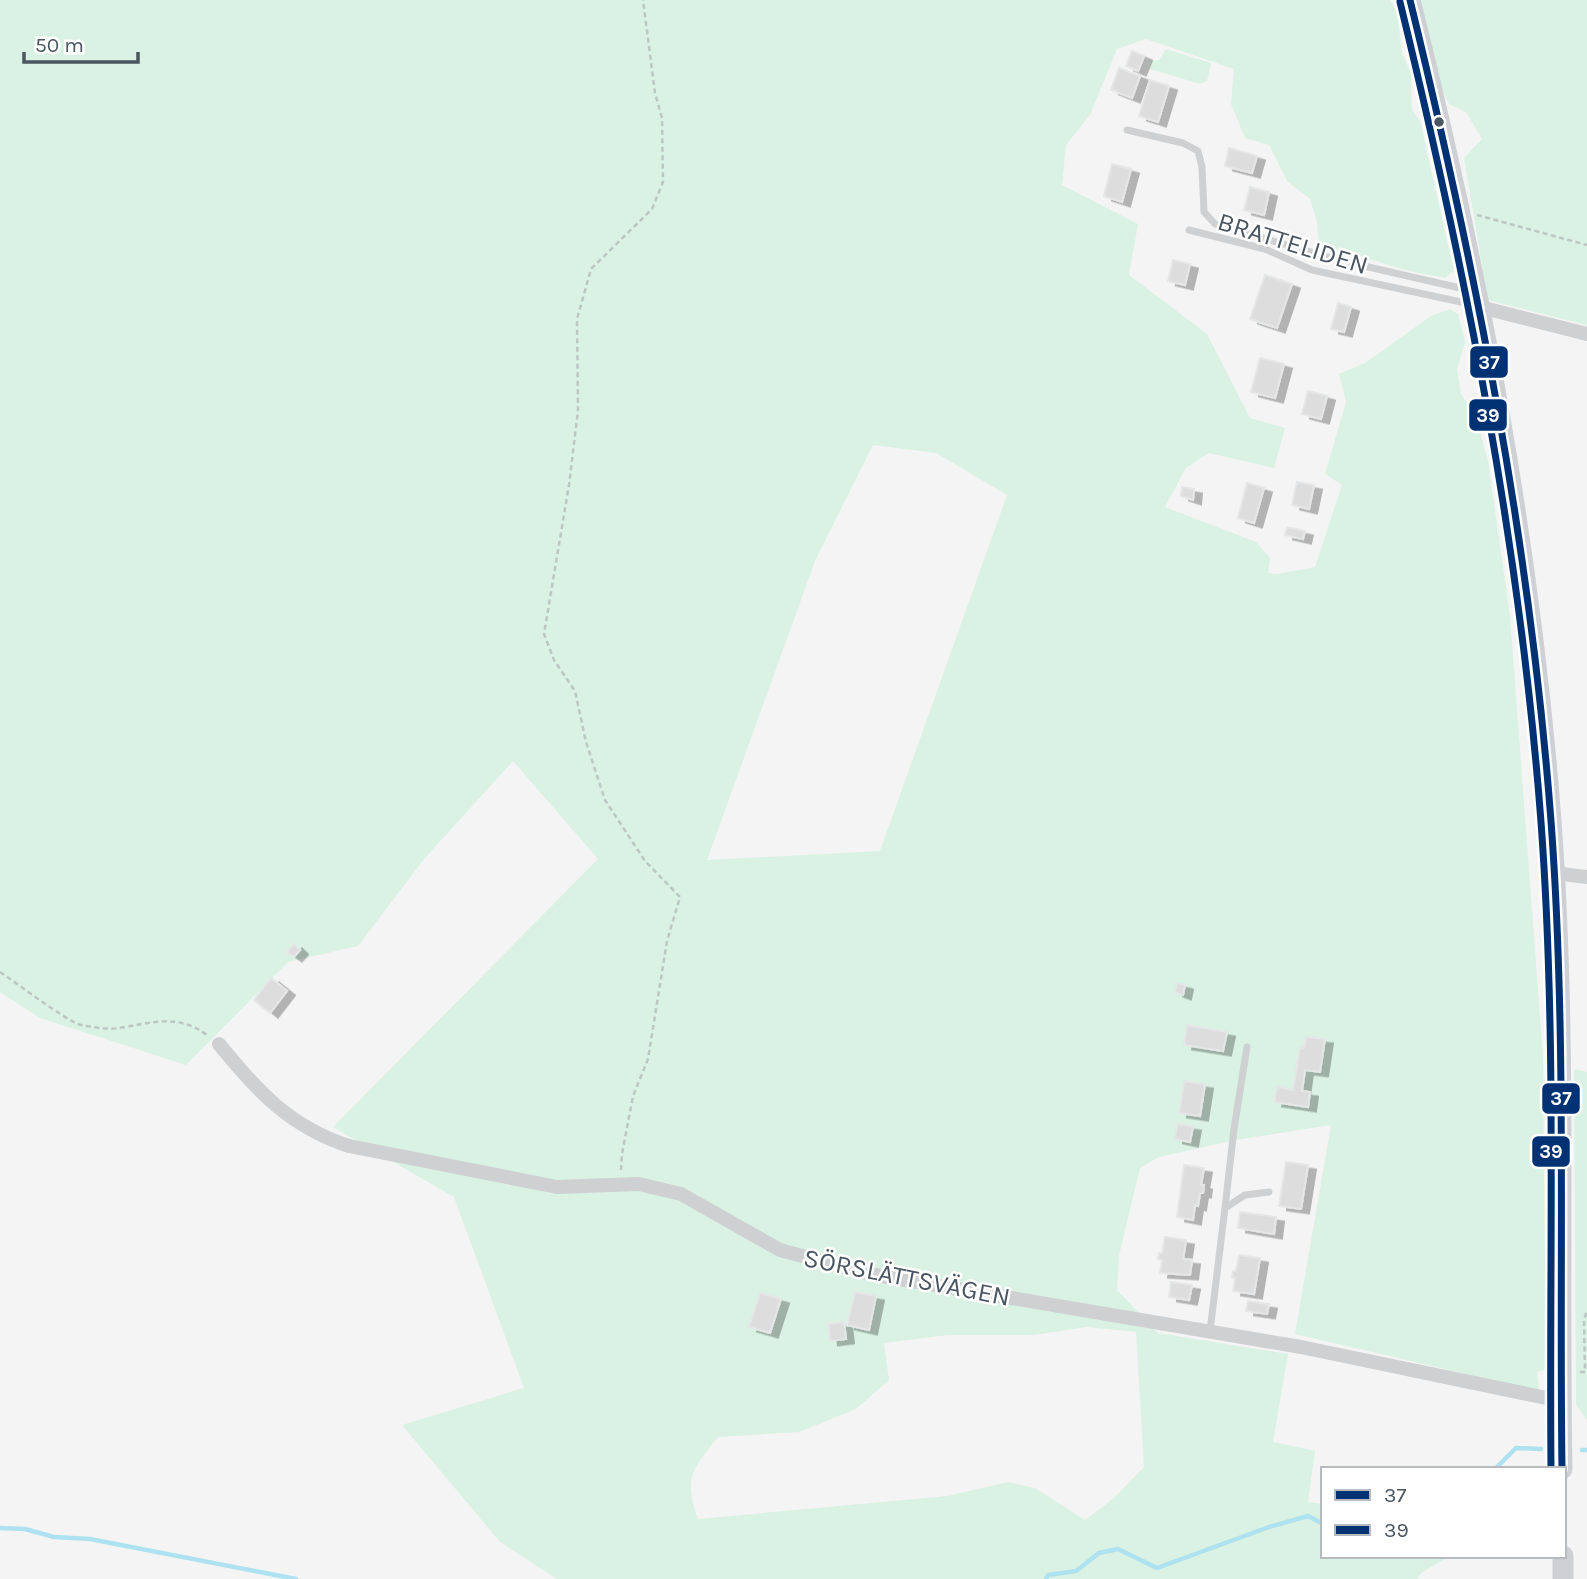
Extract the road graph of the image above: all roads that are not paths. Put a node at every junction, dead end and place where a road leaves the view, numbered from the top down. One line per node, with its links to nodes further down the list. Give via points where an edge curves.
1 (1410, 0): 4 (main road)
2 (1127, 130): 4 (lane, BRATTELIDEN, via 1198,151 1204,212 1215,224 1338,260 1460,288)
3 (1189, 230): 4 (lane, BRATTELIDEN, via 1265,249 1312,270)
4 (1478, 297): 5 (street); 6 (main road, via 1511,480 1536,662)
5 (1587, 334)
6 (1554, 873): 7 (street); 13 (main road, via 1561,1095)
7 (1587, 877)
8 (219, 1044): 12 (street, SÖRSLÄTTSVÄGEN, via 261,1094 292,1119 349,1146 557,1187 639,1184 681,1194 780,1251 870,1274)
9 (1247, 1047): 11 (lane)
10 (1269, 1192): 11 (lane, via 1245,1195)
11 (1226, 1208): 12 (lane)
12 (1210, 1331): 13 (street, SÖRSLÄTTSVÄGEN)
13 (1561, 1401): 14 (main road)
14 (1562, 1467)
15 (1563, 1558): 16 (main road)
16 (1563, 1579)

